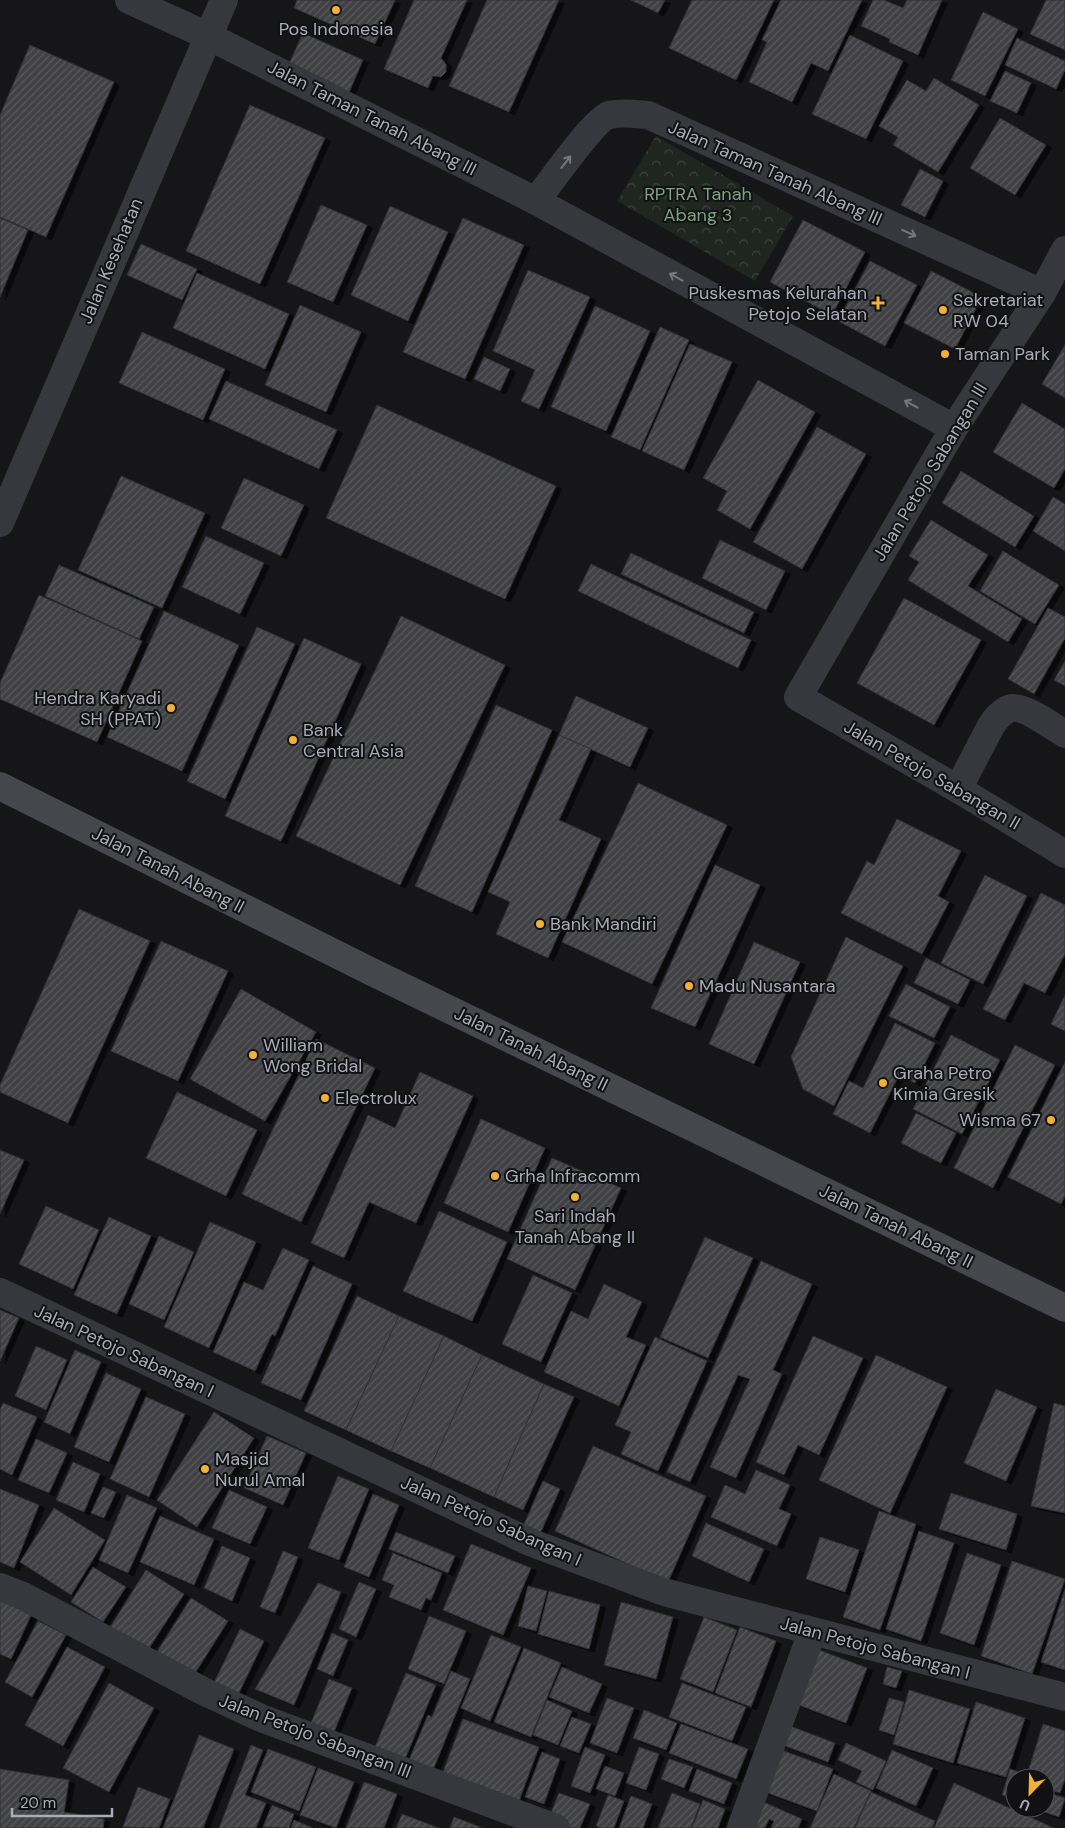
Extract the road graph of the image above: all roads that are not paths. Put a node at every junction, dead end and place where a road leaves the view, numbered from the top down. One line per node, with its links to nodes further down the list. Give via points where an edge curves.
1 (129, 0): 3 (street, Jalan Taman Tanah Abang III)
2 (224, 0): 3 (street, Jalan Kesehatan)
3 (208, 36): 4 (street, Jalan Taman Tanah Abang III); 8 (street, Jalan Kesehatan)
4 (536, 201): 6 (street, Jalan Taman Tanah Abang III, one-way to 6, via 607,116 627,113 648,115); 7 (street, Jalan Taman Tanah Abang III, one-way to 4)
5 (1065, 250): 6 (street, Jalan Petojo Sabangan III)
6 (1042, 293): 7 (street, Jalan Petojo Sabangan III)
7 (954, 428): 9 (street, Jalan Petojo Sabangan III)
8 (0, 523)
9 (798, 697): 12 (street, Jalan Petojo Sabangan II)
10 (1065, 734): 12 (street, via 1030,713 1009,708 991,726)
11 (0, 786): 15 (street, Jalan Tanah Abang II, via 372,972)
12 (958, 789): 13 (street, Jalan Petojo Sabangan II)
13 (1065, 854)
14 (0, 1292): 17 (street, Jalan Petojo Sabangan I, via 532,1543 664,1592)
15 (1065, 1308)
16 (0, 1587): 19 (street, Jalan Petojo Sabangan III, via 261,1718)
17 (812, 1632): 18 (street, Jalan Petojo Sabangan I); 20 (street)
18 (1065, 1697)
19 (556, 1828)
20 (741, 1828)

